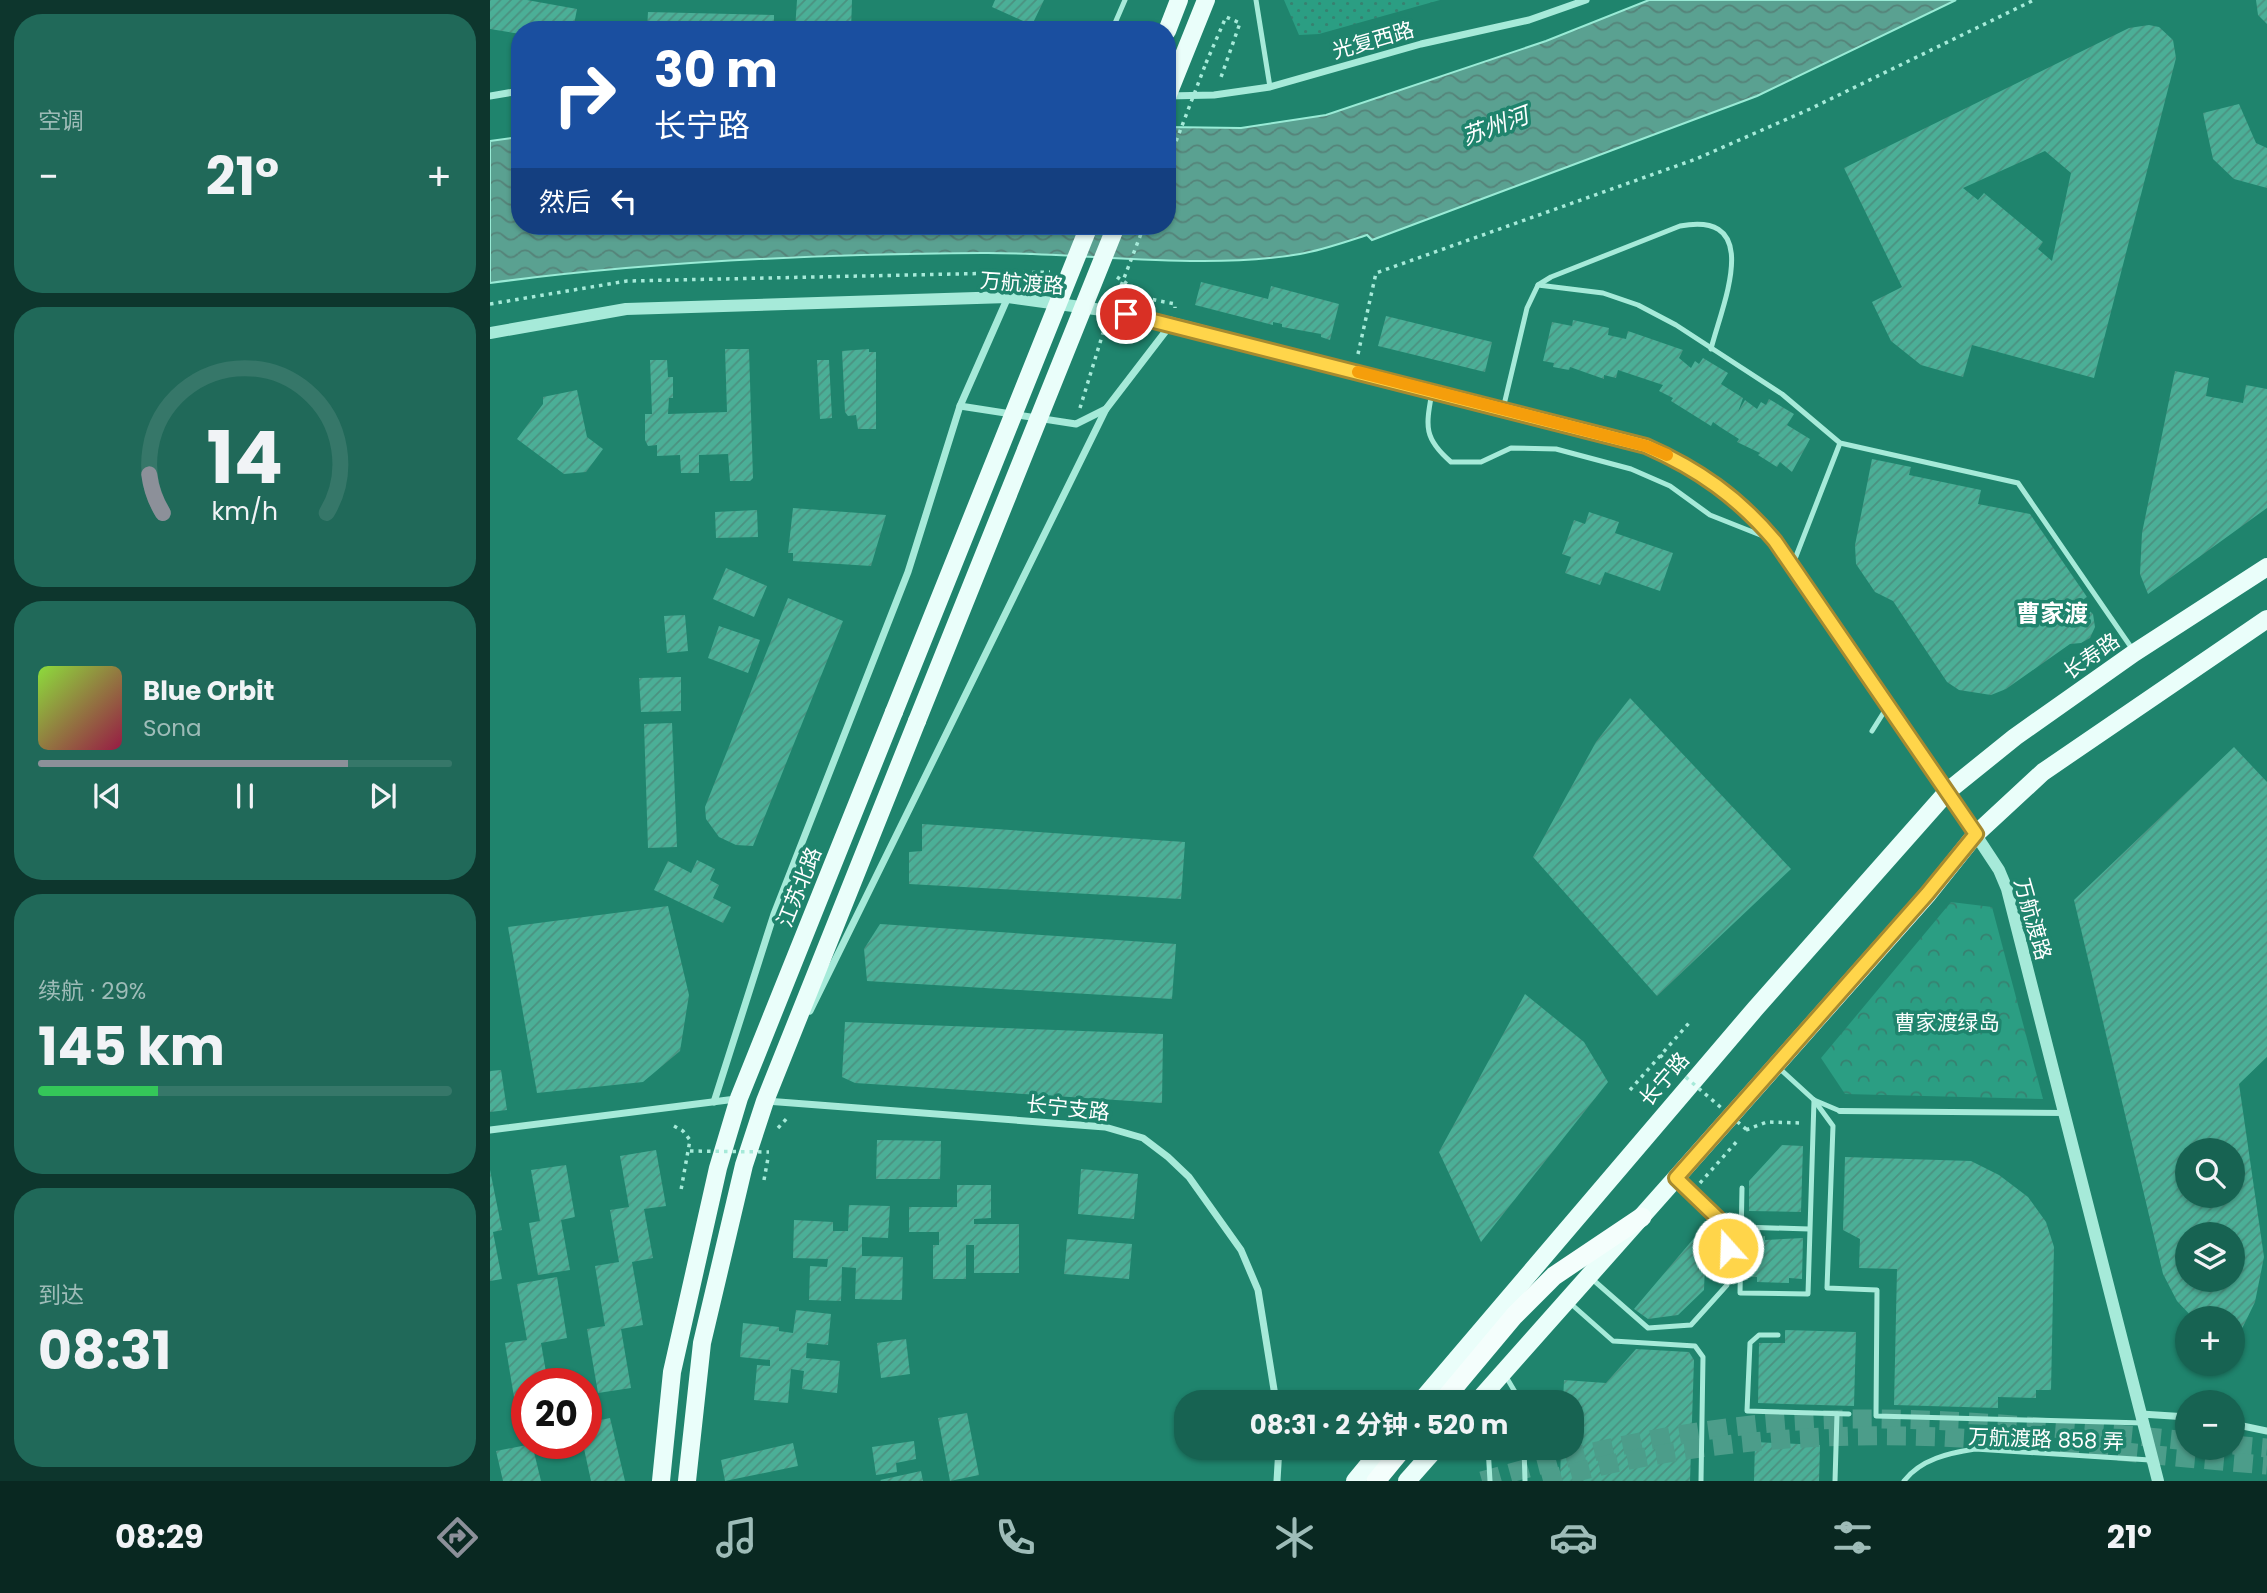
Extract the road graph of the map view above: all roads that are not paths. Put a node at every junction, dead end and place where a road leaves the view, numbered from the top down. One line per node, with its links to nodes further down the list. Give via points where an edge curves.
1 (1125, 0): 6 (lane)
2 (1180, 0): 7 (main road)
3 (1206, 0): 8 (main road, bridge)
4 (1256, 0): 9 (lane)
5 (1586, 0): 9 (street, 光复西路, via 1529,20 1421,44)
6 (1116, 21)
7 (1171, 21)
8 (1176, 74)
9 (1270, 87): 12 (street, 光复西路)
10 (511, 92): 11 (street)
11 (490, 96)
12 (1176, 96)
13 (1085, 235): 36 (main road, 江苏北路, bridge)
14 (1112, 235): 39 (main road, bridge)
15 (1538, 285): 19 (lane, via 1574,288 1638,305); 19 (lane, via 1681,226 1715,225 1727,235 1734,255); 23 (lane, via 1527,308)
16 (1008, 297): 17 (street, 万航渡路); 18 (street, 万航渡路, via 626,309); 21 (street)
17 (1172, 323): 20 (street, 万航渡路); 22 (street)
18 (490, 333)
19 (1711, 349): 24 (lane, via 1782,394)
20 (1432, 391): 23 (street, 万航渡路); 25 (lane, via 1426,427 1436,449 1451,462 1481,462 1511,448 1556,449 1631,468 1670,486 1710,515)
21 (960, 406): 22 (street, via 1076,424); 38 (street, via 908,572 774,914)
22 (1106, 409): 34 (street)
23 (1503, 409): 25 (street, 万航渡路, via 1646,446 1681,461 1731,495)
24 (1840, 443): 26 (lane); 29 (lane, via 2018,483)
25 (1775, 541): 26 (street, 万航渡路)
26 (1793, 566): 30 (street, 万航渡路)
27 (2267, 567): 29 (main road, 长寿路)
28 (2267, 619): 33 (main road, via 2043,772)
29 (2134, 653): 32 (main road, 长寿路)
30 (1889, 704): 31 (lane); 32 (street, 万航渡路)
31 (1872, 731)
32 (1948, 791): 33 (street, 万航渡路); 53 (main road, 长宁路)
33 (1976, 834): 35 (main road); 41 (street, 万航渡路, via 2007,889)
34 (803, 1025)
35 (1777, 1066): 37 (lane); 43 (main road)
36 (739, 1098): 38 (street); 70 (main road, 江苏北路, via 718,1168 672,1372)
37 (1814, 1100): 40 (lane); 47 (lane); 60 (lane, via 1833,1126 1827,1288 1877,1290 1876,1416)
38 (714, 1101): 42 (street)
39 (765, 1101): 52 (street, 长宁支路, via 1105,1127 1143,1138 1189,1177 1241,1250 1258,1290); 71 (main road, via 744,1165 702,1343)
40 (1840, 1111): 41 (street)
41 (2065, 1114): 60 (street, 万航渡路)
42 (490, 1130)
43 (1676, 1178): 45 (main road); 48 (lane, via 1729,1229 1727,1285 1691,1325 1648,1328)
44 (1742, 1188): 46 (lane)
45 (1642, 1217): 48 (main road); 54 (highway, via 1554,1276)
46 (1741, 1227): 47 (lane); 47 (lane, via 1740,1293 1808,1294)
47 (1809, 1229)
48 (1589, 1276): 49 (main road)
49 (1567, 1301): 51 (main road); 78 (lane, via 1613,1341 1695,1346 1703,1357)
50 (1778, 1335): 57 (lane, via 1759,1335 1750,1343 1747,1411)
51 (1504, 1372): 55 (main road); 56 (lane)
52 (1274, 1390)
53 (1430, 1390)
54 (1452, 1390)
55 (1490, 1390)
56 (1514, 1390)
57 (1837, 1414): 58 (lane); 79 (lane)
58 (1849, 1414)
59 (2175, 1418): 60 (street)
60 (2143, 1419): 69 (street, 万航渡路)
61 (2245, 1426): 62 (street)
62 (2267, 1431)
63 (1279, 1460): 72 (street)
64 (1372, 1460): 73 (main road)
65 (1393, 1460): 74 (highway)
66 (1426, 1460): 75 (main road)
67 (1489, 1460): 76 (lane)
68 (1524, 1460): 77 (lane)
69 (2154, 1460): 80 (lane, 万航渡路 858 弄, via 1951,1452 1928,1461); 81 (street, 万航渡路)
70 (662, 1481)
71 (687, 1481)
72 (1278, 1481)
73 (1355, 1481)
74 (1376, 1481)
75 (1407, 1481)
76 (1490, 1481)
77 (1525, 1481)
78 (1701, 1481)
79 (1835, 1481)
80 (1903, 1481)
81 (2158, 1481)

